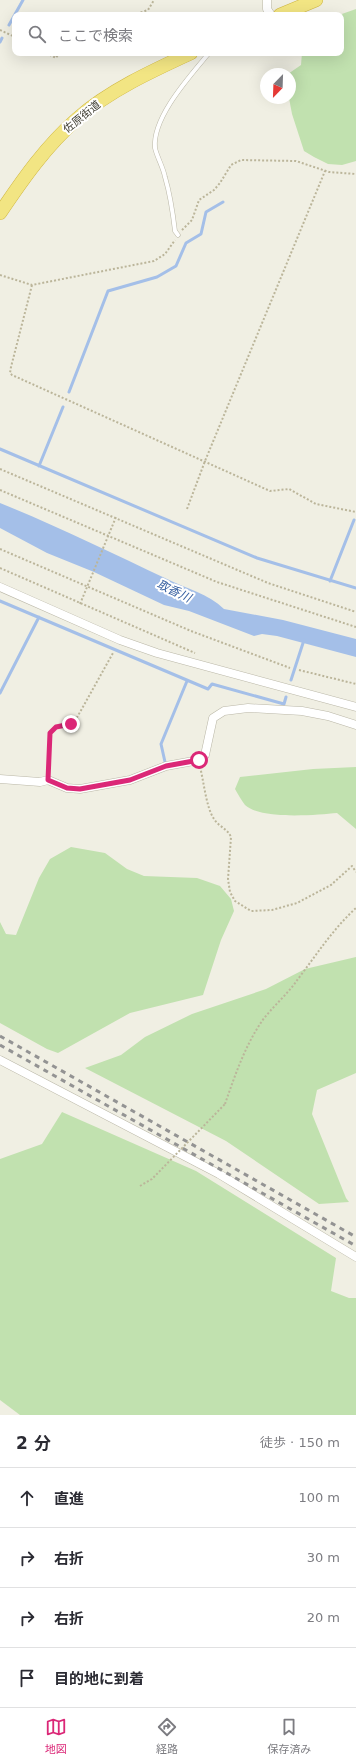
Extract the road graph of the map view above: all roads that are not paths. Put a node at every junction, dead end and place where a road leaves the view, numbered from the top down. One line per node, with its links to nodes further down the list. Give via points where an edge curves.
1 (267, 0): 3 (street)
2 (316, 0): 4 (highway)
3 (269, 12)
4 (287, 12)
5 (185, 56): 7 (highway, 佐原街道, via 131,83 78,118 32,166)
6 (207, 56): 8 (lane, via 175,96 156,133 155,148 165,177 175,232)
7 (0, 213)
8 (178, 235)
9 (0, 587): 10 (street, via 120,640 157,653)
10 (356, 707)
11 (356, 725): 12 (street, via 302,711 248,708 224,711 213,718 205,755 199,760 166,766 130,780 80,789 67,788 48,780 40,782)
12 (0, 779)
13 (0, 1060): 14 (street, via 219,1174)
14 (356, 1257)

